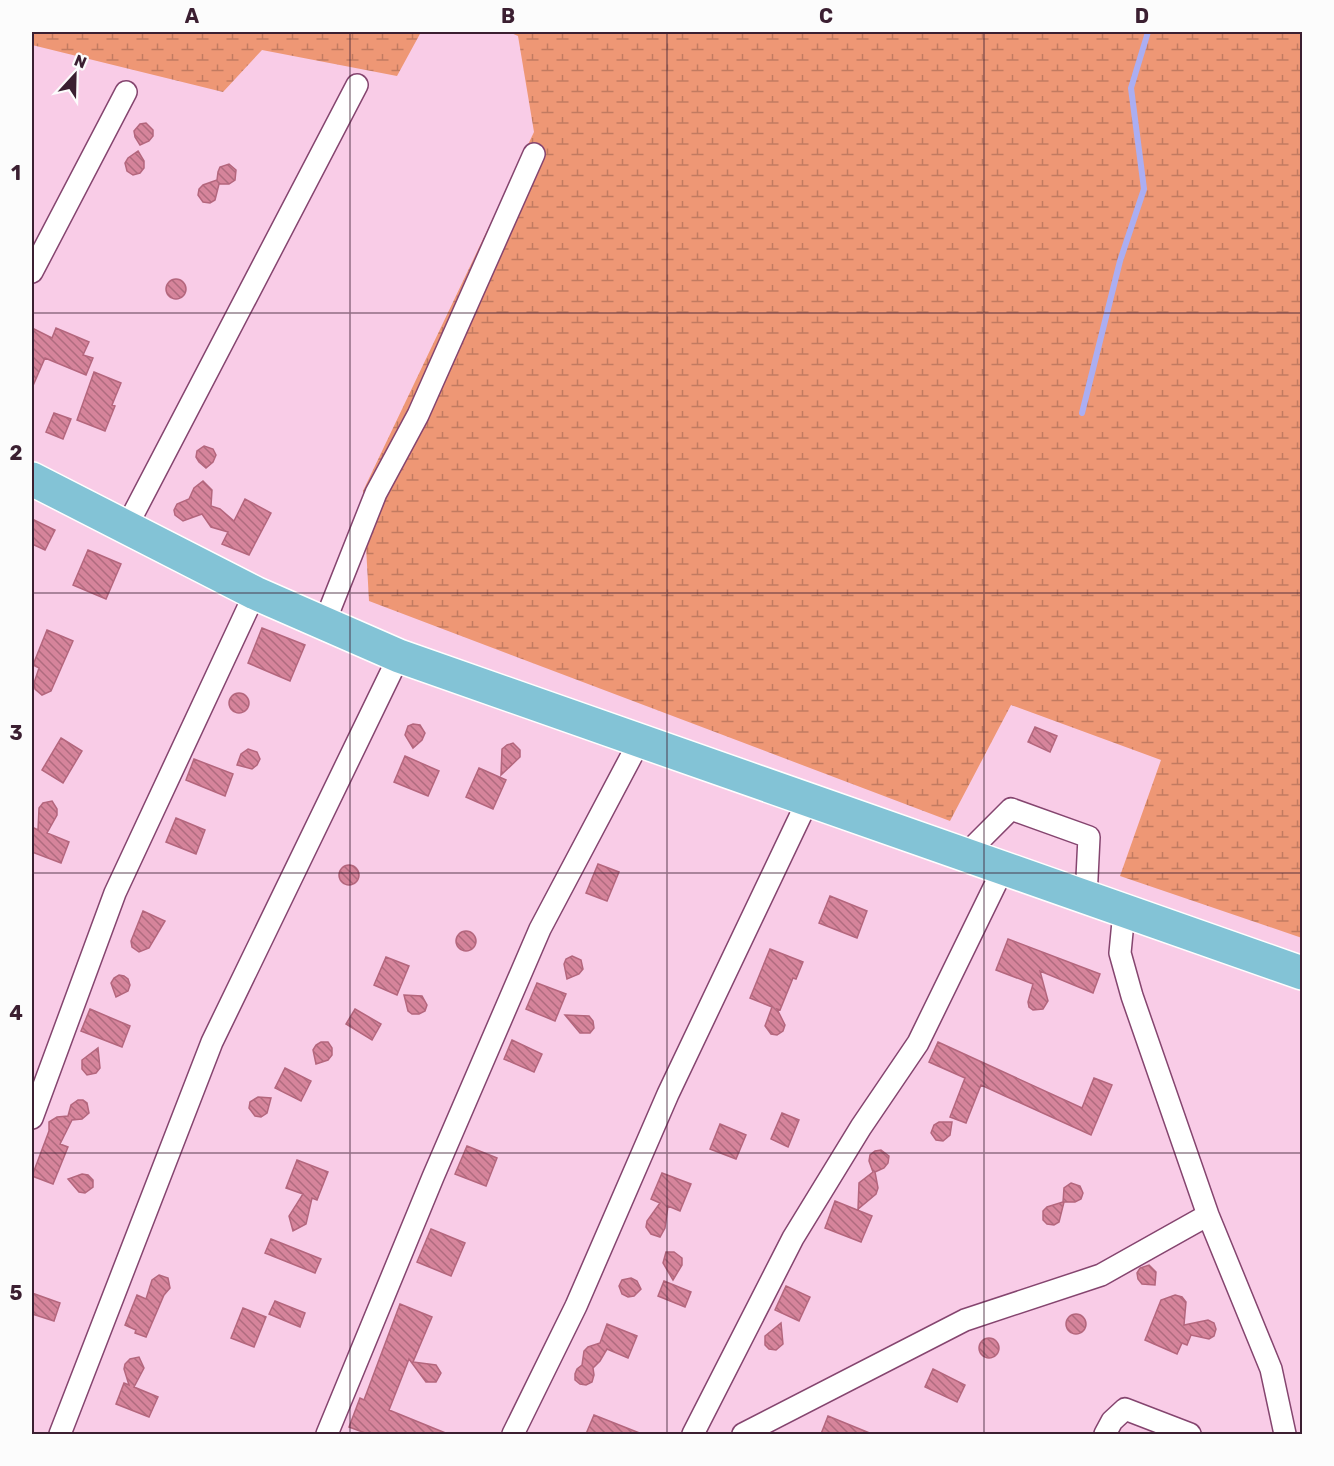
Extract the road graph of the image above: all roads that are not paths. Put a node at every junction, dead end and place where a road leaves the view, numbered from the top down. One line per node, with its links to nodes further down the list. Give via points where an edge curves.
1 (357, 85): 6 (street)
2 (126, 92): 4 (street)
3 (534, 154): 8 (street, via 418,415 376,493)
4 (32, 272)
5 (32, 479): 6 (main road)
6 (127, 526): 7 (main road)
7 (255, 593): 8 (main road); 17 (street, via 115,893)
8 (324, 624): 9 (main road)
9 (399, 656): 10 (main road); 19 (street, via 212,1042)
10 (640, 740): 11 (main road); 20 (street, via 540,929)
11 (808, 800): 12 (main road); 21 (street, via 668,1094 576,1306)
12 (965, 855): 13 (main road); 14 (street, via 1011,809 1089,837)
13 (1003, 869): 14 (main road); 22 (street, via 918,1044 793,1238)
14 (1086, 898): 15 (main road)
15 (1124, 911): 16 (main road); 18 (street, via 1120,953)
16 (1302, 973)
17 (32, 1118)
18 (1208, 1215): 23 (street, via 1101,1275 965,1320); 26 (street, via 1271,1369)
19 (60, 1434)
20 (327, 1434)
21 (513, 1434)
22 (693, 1434)
23 (743, 1434)
24 (1105, 1434): 25 (street, via 1112,1420 1125,1409)
25 (1190, 1434)
26 (1285, 1434)

